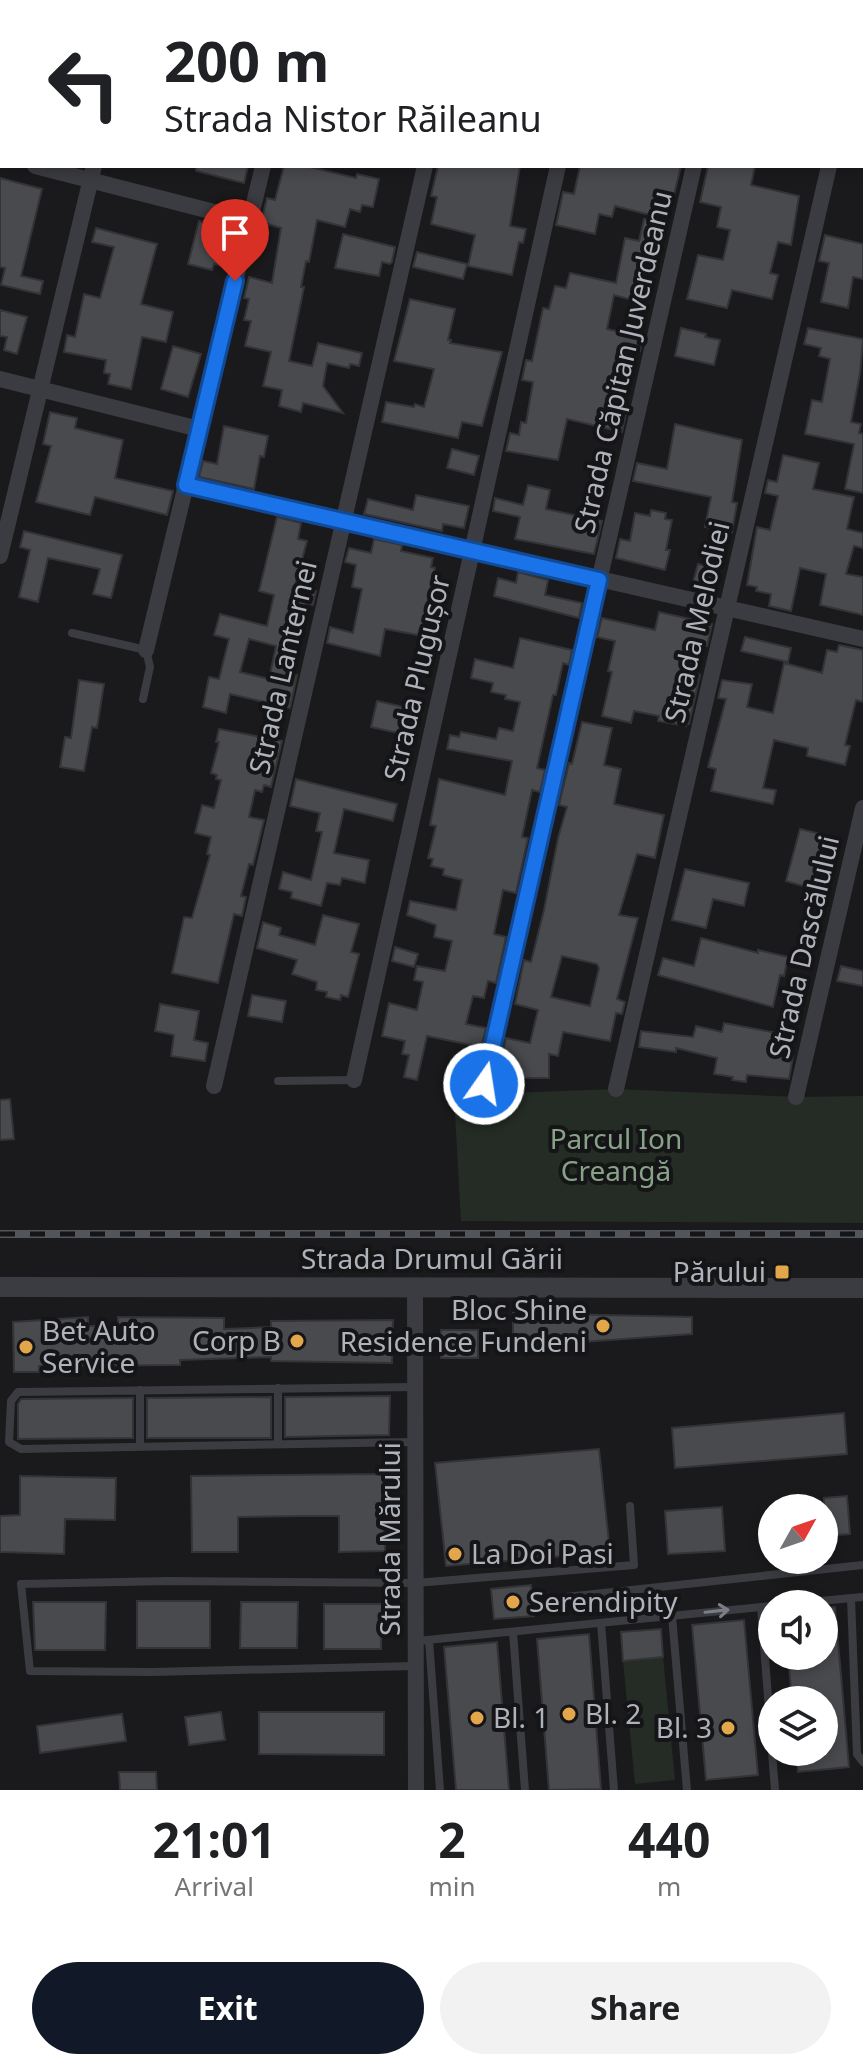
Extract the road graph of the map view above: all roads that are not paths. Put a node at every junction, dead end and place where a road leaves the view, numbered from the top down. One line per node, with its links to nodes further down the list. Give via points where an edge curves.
1 (51, 168): 7 (street)
2 (262, 168): 8 (street)
3 (425, 168): 13 (street, Strada Lanternei)
4 (558, 168): 14 (street, Strada Plugușor)
5 (694, 168): 16 (street, Strada Căpitan Juverdeanu)
6 (829, 168): 17 (street, Strada Melodiei)
7 (92, 173): 8 (street); 10 (street)
8 (249, 221): 11 (street)
9 (0, 379): 10 (street)
10 (40, 389): 11 (street); 15 (street)
11 (199, 429): 12 (street)
12 (186, 485): 13 (street); 20 (street)
13 (342, 522): 14 (street); 26 (street, Strada Lanternei)
14 (472, 551): 16 (street); 23 (street, Strada Plugușor)
15 (0, 556)
16 (599, 580): 17 (street); 25 (street, Strada Căpitan Juverdeanu)
17 (727, 609): 19 (street); 27 (street, Strada Melodiei)
18 (72, 633): 20 (lane)
19 (863, 639)
20 (146, 650): 21 (lane, via 150,667)
21 (143, 699)
22 (863, 808): 28 (street, Strada Dascălului)
23 (354, 1080): 24 (lane, Strada Plugușor)
24 (278, 1081)
25 (484, 1084)
26 (214, 1086)
27 (616, 1089)
28 (796, 1097)
29 (0, 1287): 30 (street, Strada Drumul Gării)
30 (415, 1288): 31 (street, Strada Drumul Gării); 32 (street, Strada Mărului)
31 (863, 1288)
32 (415, 1387): 33 (lane); 35 (street, Strada Mărului)
33 (278, 1388): 34 (lane); 36 (lane)
34 (140, 1390): 37 (lane); 37 (lane, via 18,1392 11,1401 9,1442 21,1449)
35 (416, 1442): 36 (lane); 40 (street, Strada Mărului)
36 (278, 1444): 37 (lane)
37 (140, 1447)
38 (630, 1506): 40 (lane, via 634,1565)
39 (863, 1565): 41 (lane)
40 (416, 1583): 49 (street, Strada Mărului); 50 (lane, via 21,1584 30,1671)
41 (566, 1597)
42 (863, 1597): 43 (lane)
43 (851, 1598): 44 (lane); 51 (lane, via 857,1754)
44 (838, 1599)
45 (758, 1607): 46 (lane, one-way to 45)
46 (672, 1616): 47 (lane); 57 (lane)
47 (601, 1623): 48 (lane); 56 (lane)
48 (513, 1632): 49 (lane); 55 (lane)
49 (423, 1640): 50 (street, Strada Mărului); 54 (lane)
50 (416, 1666): 53 (street, Strada Mărului)
51 (863, 1762)
52 (773, 1766): 58 (lane)
53 (416, 1790)
54 (440, 1790)
55 (525, 1790)
56 (614, 1790)
57 (687, 1790)
58 (775, 1790)

